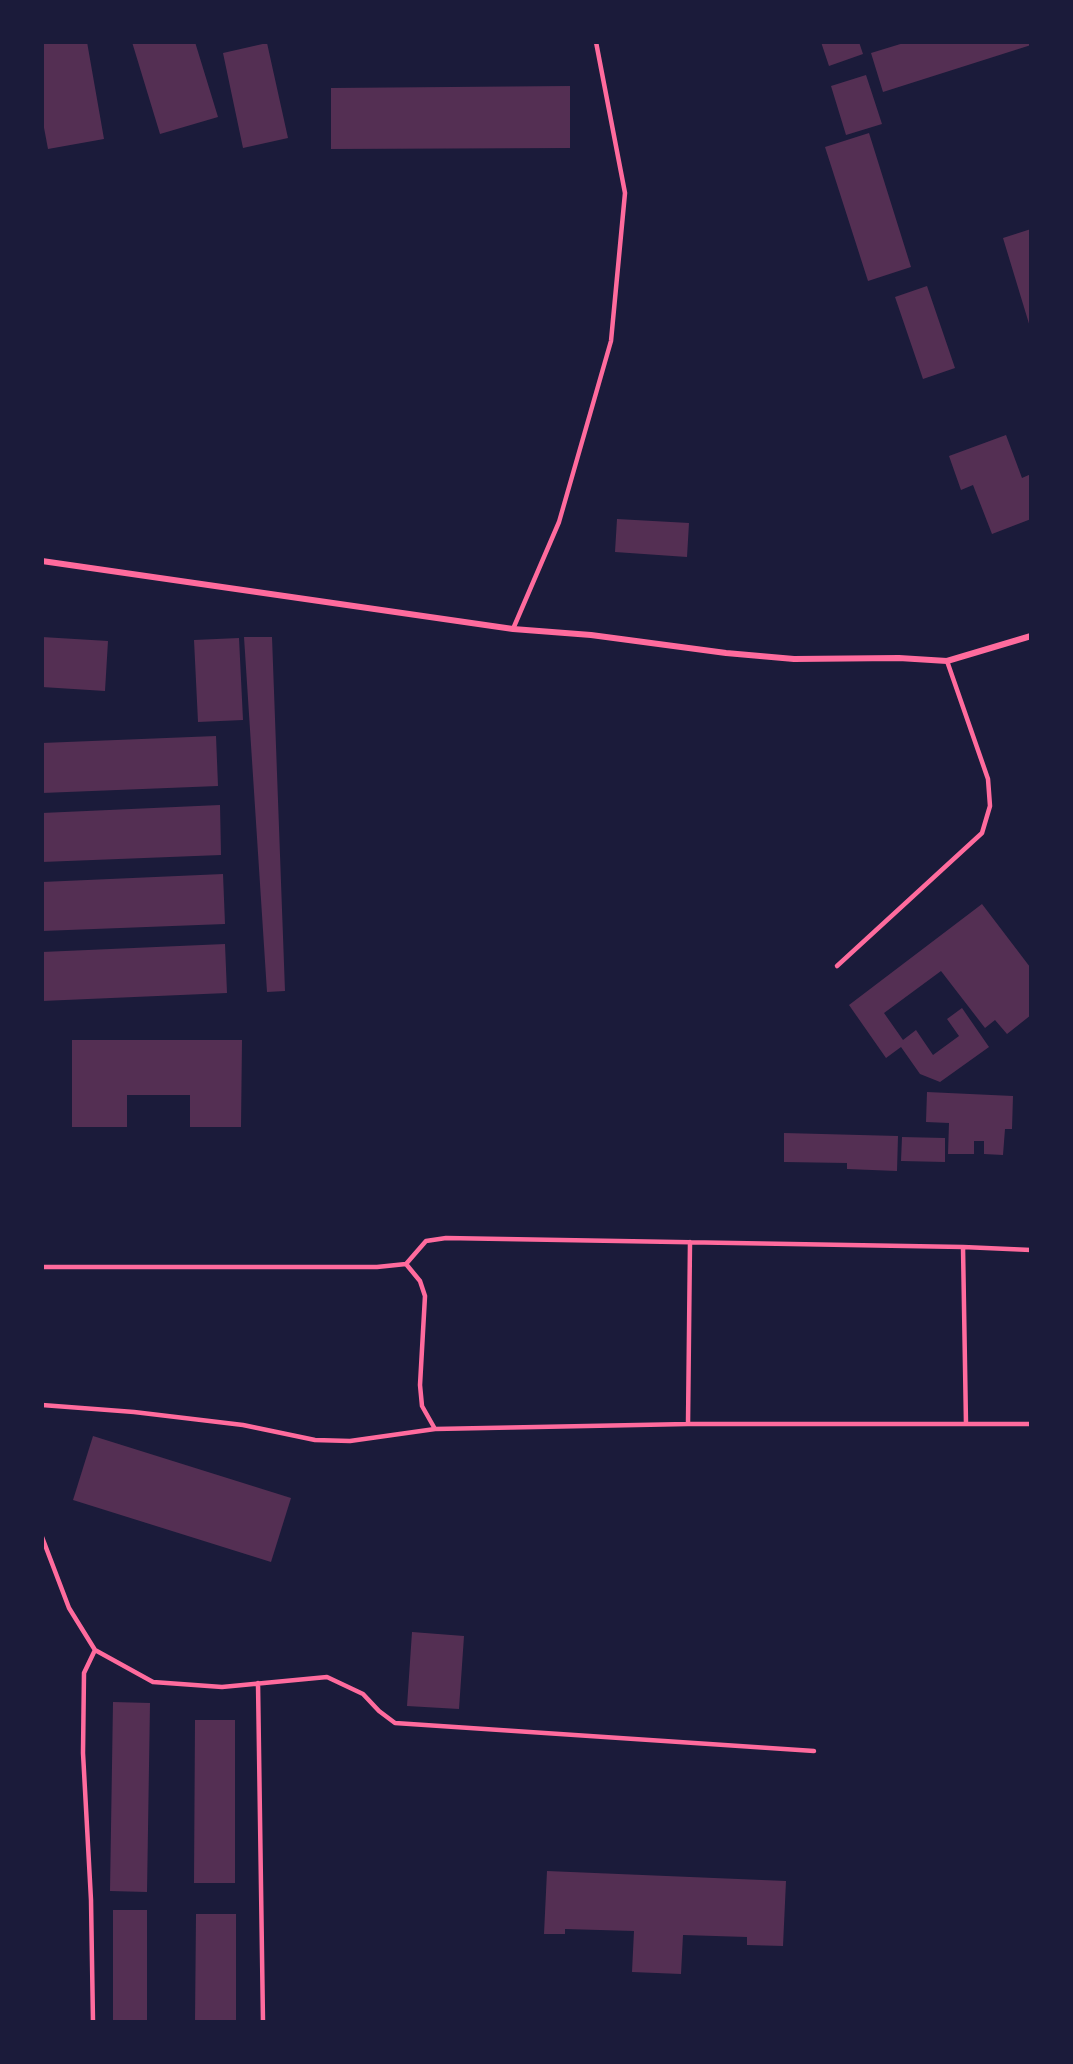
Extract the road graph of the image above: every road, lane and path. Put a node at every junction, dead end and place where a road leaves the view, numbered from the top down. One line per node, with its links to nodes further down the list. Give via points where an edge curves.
1 (596, 42): 3 (lane, via 625,194 611,342 559,522)
2 (42, 561): 3 (street)
3 (513, 629): 5 (street, via 794,659)
4 (1031, 636): 5 (street)
5 (947, 661): 6 (lane, via 988,779 990,806 982,832)
6 (837, 966)
7 (690, 1242): 8 (lane); 10 (lane, via 446,1238 426,1241); 13 (lane)
8 (963, 1247): 9 (lane); 14 (lane)
9 (1031, 1250)
10 (406, 1264): 11 (lane); 16 (lane, via 420,1281 425,1296 420,1385 422,1406)
11 (42, 1266)
12 (42, 1405): 16 (lane, via 243,1425 315,1440 350,1441)
13 (688, 1424): 14 (lane); 16 (lane)
14 (966, 1424): 15 (lane)
15 (1031, 1424)
16 (435, 1429)
17 (42, 1537): 18 (lane, via 69,1608)
18 (95, 1650): 19 (lane, via 153,1682 222,1687); 21 (lane, via 84,1673 83,1742)
19 (258, 1683): 20 (lane, via 327,1677 363,1694 395,1723); 22 (lane)
20 (814, 1751)
21 (93, 2022)
22 (263, 2022)

